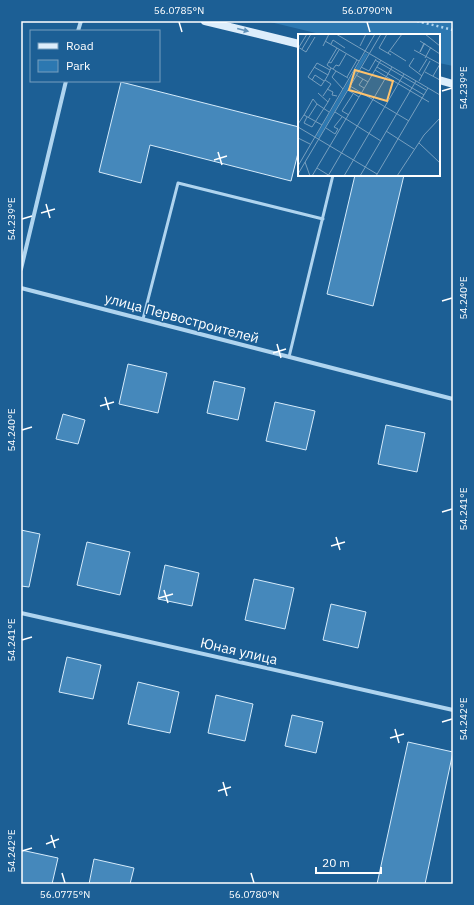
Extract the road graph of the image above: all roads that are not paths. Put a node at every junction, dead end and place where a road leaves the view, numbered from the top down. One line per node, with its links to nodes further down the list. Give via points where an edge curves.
1 (205, 21): 2 (main road, one-way to 2)
2 (298, 44)
3 (440, 80): 5 (main road)
4 (66, 82): 8 (street)
5 (453, 84)
6 (334, 176): 7 (lane)
7 (323, 219): 10 (lane, via 178,184); 11 (lane)
8 (21, 268)
9 (21, 288): 10 (street, улица Первостроителей)
10 (143, 319): 11 (street, улица Первостроителей)
11 (289, 357): 12 (street, улица Первостроителей)
12 (453, 398)
13 (21, 613): 14 (street, Юная улица)
14 (453, 710)

